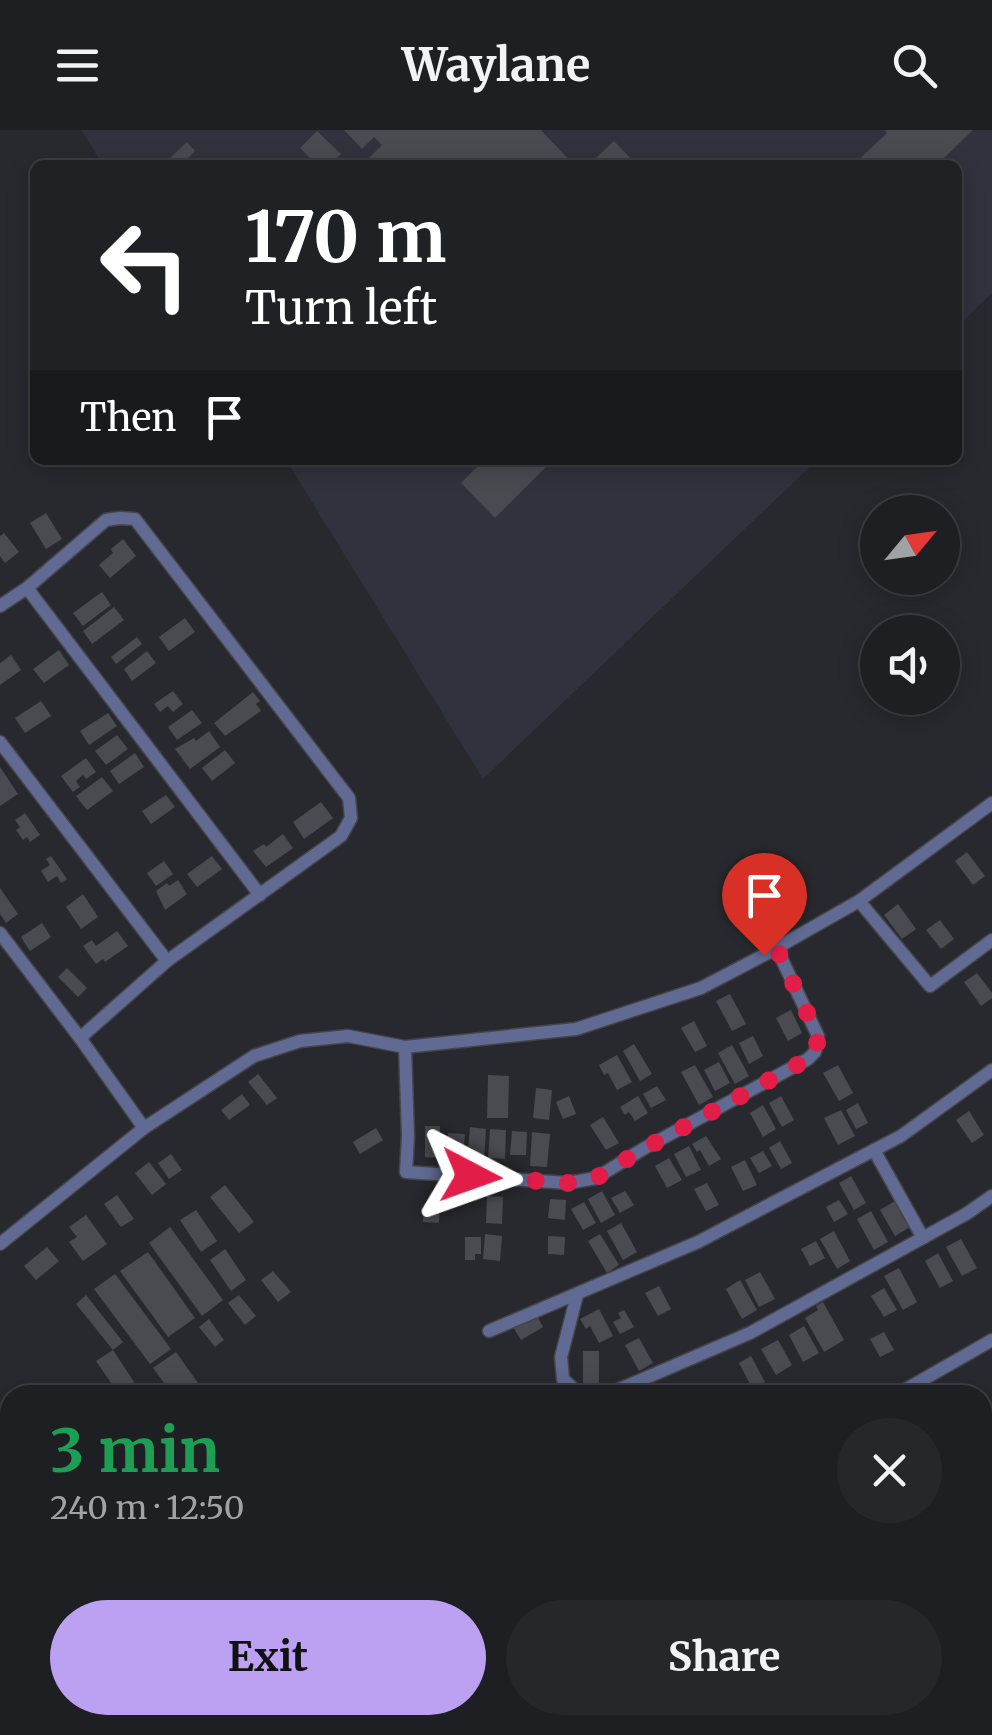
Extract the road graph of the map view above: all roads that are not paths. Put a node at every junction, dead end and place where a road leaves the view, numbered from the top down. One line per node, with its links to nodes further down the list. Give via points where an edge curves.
1 (27, 588): 2 (street); 5 (street); 5 (street, via 106,520 134,519 337,783 351,818 341,836)
2 (0, 606)
3 (1, 745): 10 (street)
4 (992, 803): 6 (street)
5 (260, 895): 10 (street)
6 (859, 901): 8 (street, via 930,986); 9 (street)
7 (0, 933): 11 (street)
8 (992, 940)
9 (776, 947): 12 (street, via 700,988 576,1029); 12 (street, via 818,1036 816,1052 596,1178 568,1183 406,1172)
10 (167, 961): 11 (street)
11 (80, 1038): 14 (street)
12 (405, 1047): 14 (street, via 348,1036 300,1041 254,1056)
13 (992, 1070): 15 (street)
14 (144, 1128): 18 (street)
15 (874, 1150): 17 (street); 19 (street, via 698,1242)
16 (992, 1196): 17 (street)
17 (923, 1238): 23 (street, via 750,1334)
18 (0, 1244)
19 (577, 1295): 20 (street); 22 (street, via 560,1356)
20 (488, 1331)
21 (992, 1340): 24 (street)
22 (569, 1385)
23 (630, 1385)
24 (913, 1385)
25 (565, 1735): 26 (street)
26 (628, 1735)

